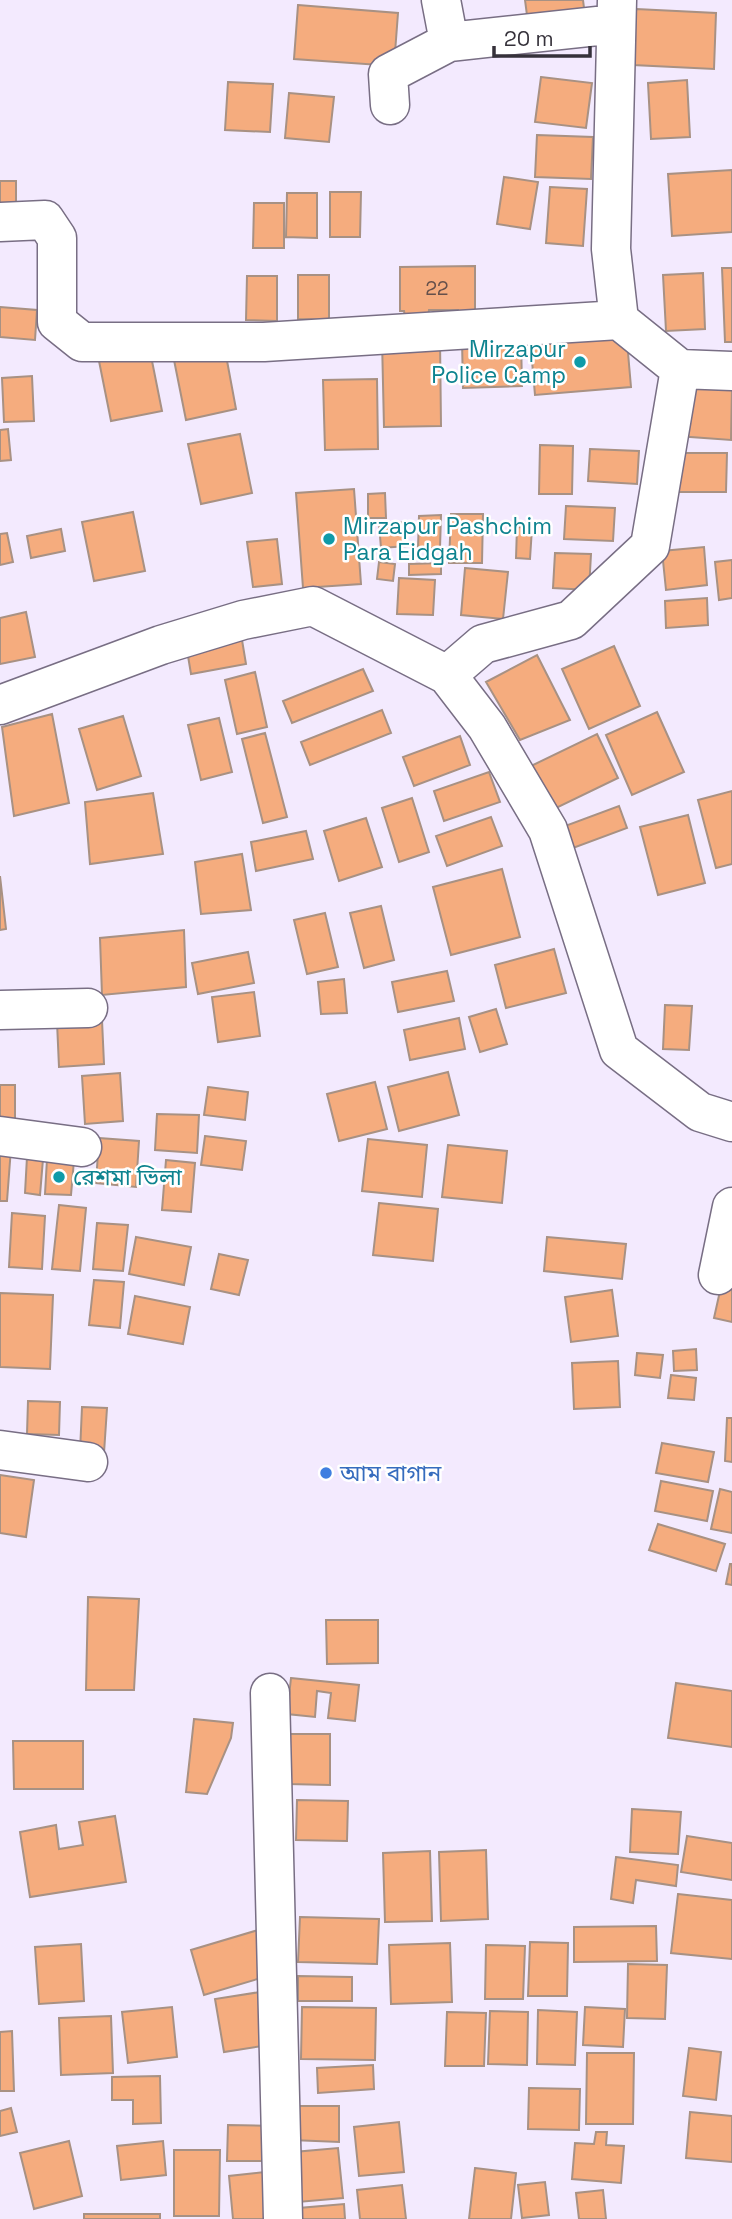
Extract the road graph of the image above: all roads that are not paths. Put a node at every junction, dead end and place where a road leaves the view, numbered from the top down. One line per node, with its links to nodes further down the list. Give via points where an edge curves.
1 (440, 0): 3 (street)
2 (617, 12): 3 (street); 6 (street, via 611,249)
3 (449, 42): 4 (street, via 388,74)
4 (390, 104)
5 (0, 222): 6 (street, via 45,220 57,238 57,322 82,342 264,342 439,321)
6 (619, 320): 7 (street)
7 (680, 369): 8 (street); 9 (street, via 650,545 571,620 483,644)
8 (732, 371)
9 (447, 675): 10 (street, via 313,606 243,620 162,645); 13 (street, via 487,727 548,830 620,1050 700,1112)
10 (0, 705)
11 (88, 1008): 12 (street)
12 (0, 1010)
13 (732, 1122)
14 (0, 1136): 15 (street)
15 (82, 1147)
16 (732, 1207): 17 (street)
17 (718, 1275)
18 (0, 1450): 19 (street)
19 (88, 1462)
20 (271, 1693): 21 (street)
21 (283, 2219)

